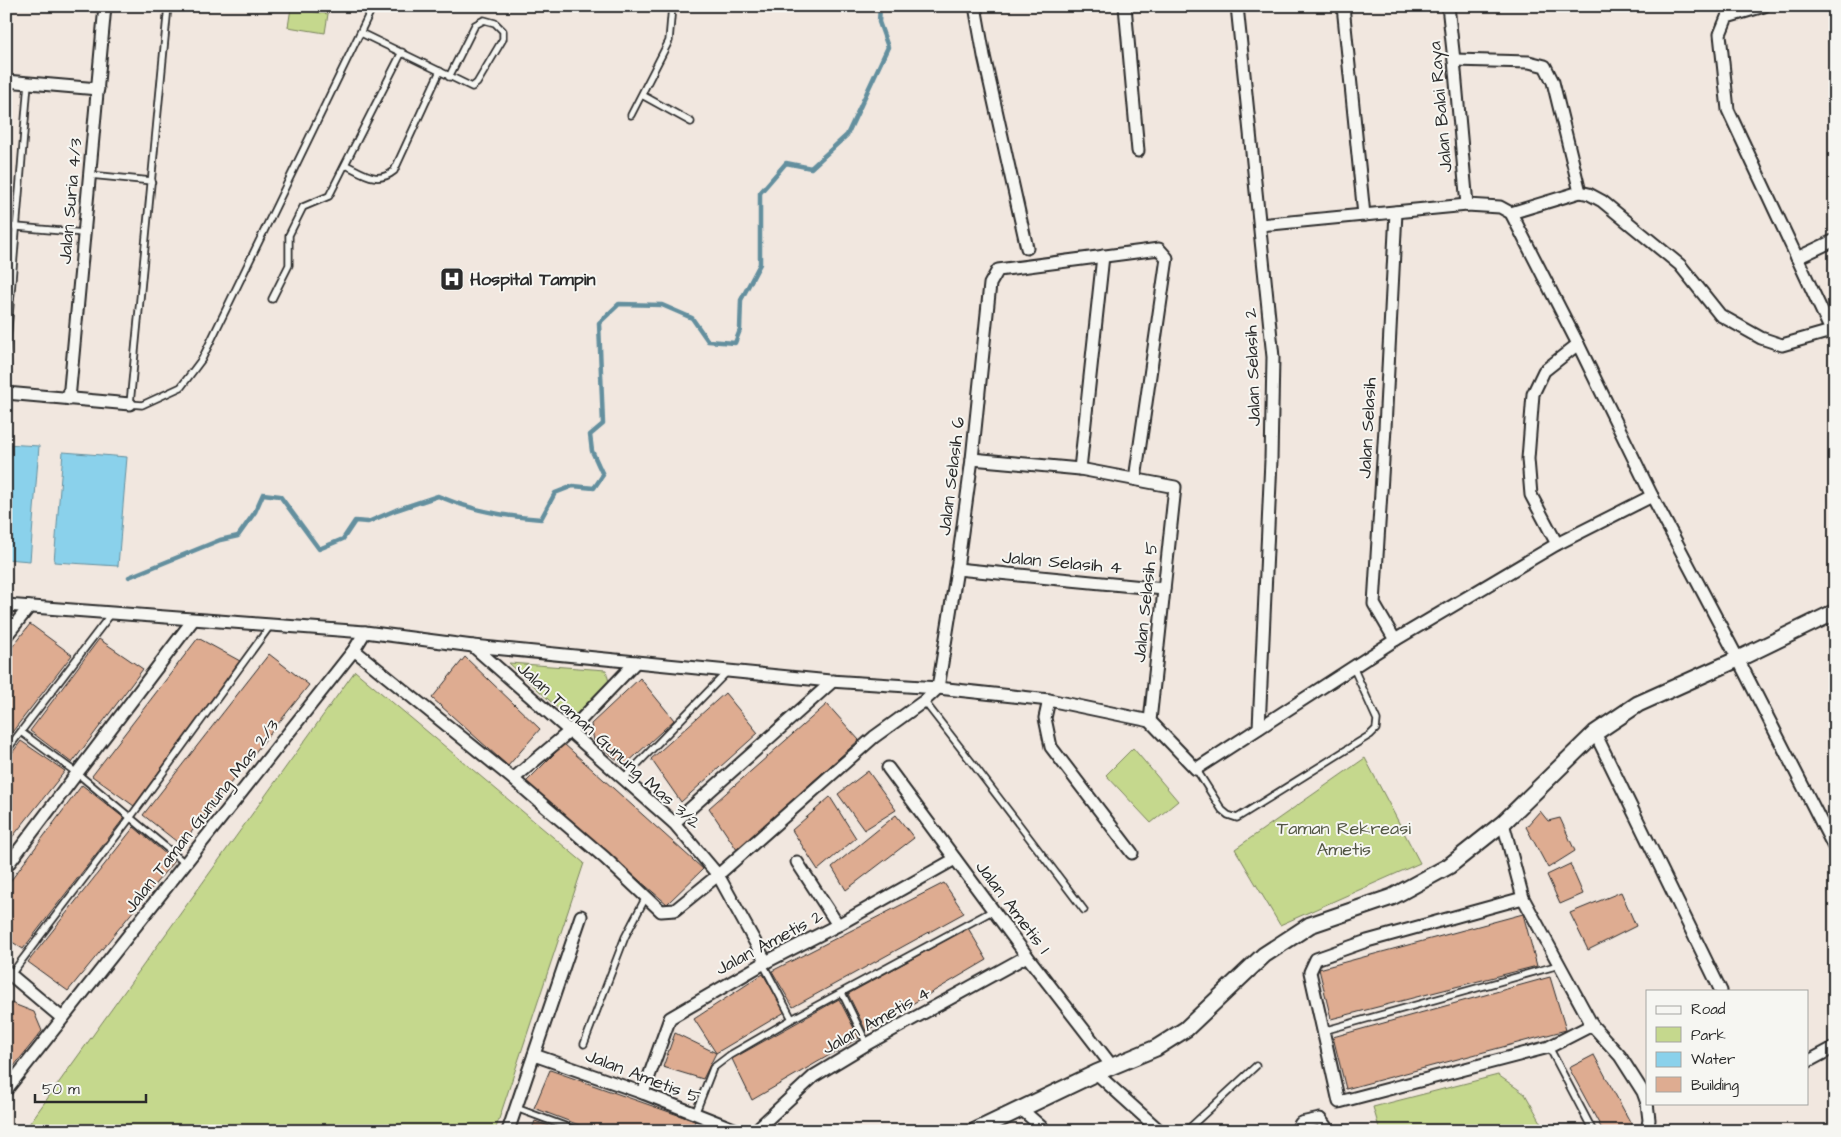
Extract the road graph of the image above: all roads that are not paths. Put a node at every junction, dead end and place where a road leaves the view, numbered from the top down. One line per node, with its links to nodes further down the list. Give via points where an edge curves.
1 (105, 6): 18 (street, Jalan Suria 4/3)
2 (168, 6): 25 (lane)
3 (373, 6): 11 (lane)
4 (672, 6): 19 (lane, via 669,41)
5 (975, 6): 36 (street)
6 (1125, 6): 22 (street)
7 (1237, 6): 31 (street, Jalan Selasih 2)
8 (1343, 6): 30 (street)
9 (1448, 6): 13 (street, Jalan Balai Raya)
10 (1764, 6): 38 (street, via 1727,17 1720,34 1728,110)
11 (362, 33): 12 (lane); 45 (lane, via 202,359 181,387 142,405)
12 (402, 52): 14 (lane); 23 (lane)
13 (1454, 60): 26 (street, via 1529,62 1545,66 1553,82); 27 (street, Jalan Balai Raya)
14 (440, 71): 15 (lane); 23 (lane, via 394,171 386,178 376,178)
15 (449, 77): 15 (lane, via 475,25 484,20 495,23 503,32 503,39 478,83 472,87)
16 (6, 81): 17 (street)
17 (28, 83): 18 (street); 33 (lane)
18 (98, 89): 24 (street, Jalan Suria 4/3)
19 (642, 95): 20 (lane); 21 (lane)
20 (632, 115)
21 (691, 122)
22 (1138, 151)
23 (346, 165): 39 (lane, via 329,196 303,207 289,235 289,265)
24 (90, 175): 25 (lane); 34 (street, Jalan Suria 4/3)
25 (152, 181): 45 (lane)
26 (1580, 192): 29 (street); 40 (street, via 1602,201 1680,266 1720,315 1761,338 1782,345)
27 (1466, 205): 28 (street); 29 (street, via 1500,207)
28 (1396, 212): 30 (street); 61 (street, Jalan Selasih, via 1374,604)
29 (1511, 213): 41 (street)
30 (1364, 215): 31 (street)
31 (1260, 225): 73 (street, Jalan Selasih 2, via 1272,357 1271,460)
32 (6, 226): 33 (lane)
33 (16, 227): 34 (lane); 42 (lane)
34 (84, 233): 44 (street, Jalan Suria 4/3)
35 (1835, 240): 38 (street)
36 (1027, 248)
37 (1103, 256): 46 (street, Jalan Selasih 6, via 998,270 990,284); 47 (street); 48 (street, via 1158,249 1167,258)
38 (1797, 258): 40 (street)
39 (272, 299)
40 (1833, 335)
41 (1578, 344): 49 (street); 50 (street, via 1544,371 1533,394 1528,459 1531,495)
42 (6, 354)
43 (6, 393): 44 (street)
44 (69, 399): 45 (street)
45 (130, 404)
46 (972, 459): 47 (street); 51 (street, Jalan Selasih 6)
47 (1080, 469): 48 (street)
48 (1135, 479): 52 (street, Jalan Selasih 5, via 1175,487)
49 (1652, 496): 50 (street); 64 (street)
50 (1557, 544): 61 (street)
51 (957, 569): 52 (street, Jalan Selasih 4); 69 (street, Jalan Selasih 6)
52 (1164, 589): 72 (street, Jalan Selasih 5)
53 (6, 605): 54 (street)
54 (29, 607): 56 (street); 60 (street)
55 (1835, 612): 64 (street)
56 (111, 614): 57 (street); 75 (lane)
57 (193, 620): 58 (street); 80 (street)
58 (270, 626): 59 (street); 83 (lane)
59 (365, 632): 62 (street); 63 (street, Jalan Taman Gunung Mas 2/3)
60 (6, 636)
61 (1395, 640): 66 (street)
62 (473, 646): 65 (street); 74 (street, Jalan Taman Gunung Mas 3/2)
63 (354, 650): 82 (street); 90 (street, Jalan Taman Gunung Mas 2/3)
64 (1738, 659): 76 (street, via 1638,704); 86 (street)
65 (636, 662): 67 (street); 74 (street)
66 (1353, 667): 73 (street); 79 (lane, via 1377,720 1376,729 1370,735 1237,818 1222,810)
67 (728, 671): 68 (street); 81 (lane)
68 (833, 681): 69 (street); 84 (street)
69 (938, 688): 70 (street); 71 (street)
70 (1049, 700): 72 (street); 87 (street, via 1045,718 1050,747)
71 (924, 701): 92 (street, via 874,737); 96 (lane)
72 (1150, 721): 79 (street)
73 (1259, 728): 79 (street)
74 (570, 731): 81 (street, Jalan Taman Gunung Mas 3/2); 82 (street)
75 (21, 732): 77 (lane); 80 (lane)
76 (1595, 733): 85 (street); 103 (street)
77 (6, 751)
78 (888, 768): 88 (street, Jalan Ametis 1)
79 (1196, 769)
80 (78, 774): 83 (lane); 91 (street)
81 (624, 778): 84 (street, Jalan Taman Gunung Mas 3/2)
82 (513, 779): 93 (street)
83 (130, 818): 90 (lane); 102 (lane)
84 (674, 823): 92 (street, Jalan Taman Gunung Mas 3/2)
85 (1503, 823): 94 (street); 115 (street, via 1449,866 1392,897 1310,925 1264,955 1186,1029 1156,1048)
86 (1835, 849)
87 (1132, 853)
88 (956, 859): 95 (street, Jalan Ametis 1); 98 (street, Jalan Ametis 2)
89 (797, 862): 98 (street)
90 (186, 864): 105 (street, Jalan Taman Gunung Mas 2/3)
91 (6, 868)
92 (718, 875): 93 (street, via 675,910 661,911); 100 (street, Jalan Taman Gunung Mas 3/2)
93 (646, 897): 109 (lane, via 624,937)
94 (1523, 898): 101 (street); 108 (street, via 1367,941 1316,959 1310,972)
95 (994, 910): 99 (street, Jalan Ametis 1); 104 (lane)
96 (1084, 910)
97 (581, 916): 113 (street)
98 (838, 925): 100 (street, Jalan Ametis 2)
99 (1027, 956): 110 (street, Jalan Ametis 4); 115 (street, Jalan Ametis 1)
100 (764, 963): 106 (lane); 119 (street, Jalan Ametis 2, via 670,1018)
101 (1560, 964): 107 (street); 108 (lane)
102 (8, 976): 105 (street)
103 (1721, 990)
104 (842, 993): 106 (lane); 110 (lane)
105 (62, 1018): 118 (street, Jalan Taman Gunung Mas 2/3)
106 (792, 1019): 124 (lane, via 713,1068)
107 (1592, 1025): 112 (street); 120 (street, via 1620,1056)
108 (1323, 1031): 112 (street, via 1339,1102)
109 (584, 1044)
110 (867, 1044): 128 (street, Jalan Ametis 4, via 814,1076)
111 (1835, 1047): 114 (street)
112 (1548, 1048): 135 (lane)
113 (534, 1055): 119 (street, Jalan Ametis 5); 122 (street)
114 (1808, 1061)
115 (1112, 1066): 117 (street)
116 (1256, 1066): 132 (lane)
117 (1096, 1073): 123 (street); 131 (street)
118 (6, 1090)
119 (643, 1094): 124 (street, Jalan Ametis 5)
120 (1646, 1100)
121 (1647, 1104): 136 (street)
122 (516, 1108): 125 (street); 126 (lane)
123 (1020, 1108): 129 (street); 130 (street)
124 (695, 1114): 127 (street, Jalan Ametis 5)
125 (508, 1131)
126 (578, 1131)
127 (739, 1131)
128 (755, 1131)
129 (975, 1131)
130 (1046, 1131)
131 (1160, 1131)
132 (1186, 1131)
133 (1296, 1131): 134 (street, via 1302,1123 1320,1118)
134 (1329, 1131)
135 (1593, 1131)
136 (1647, 1131)

